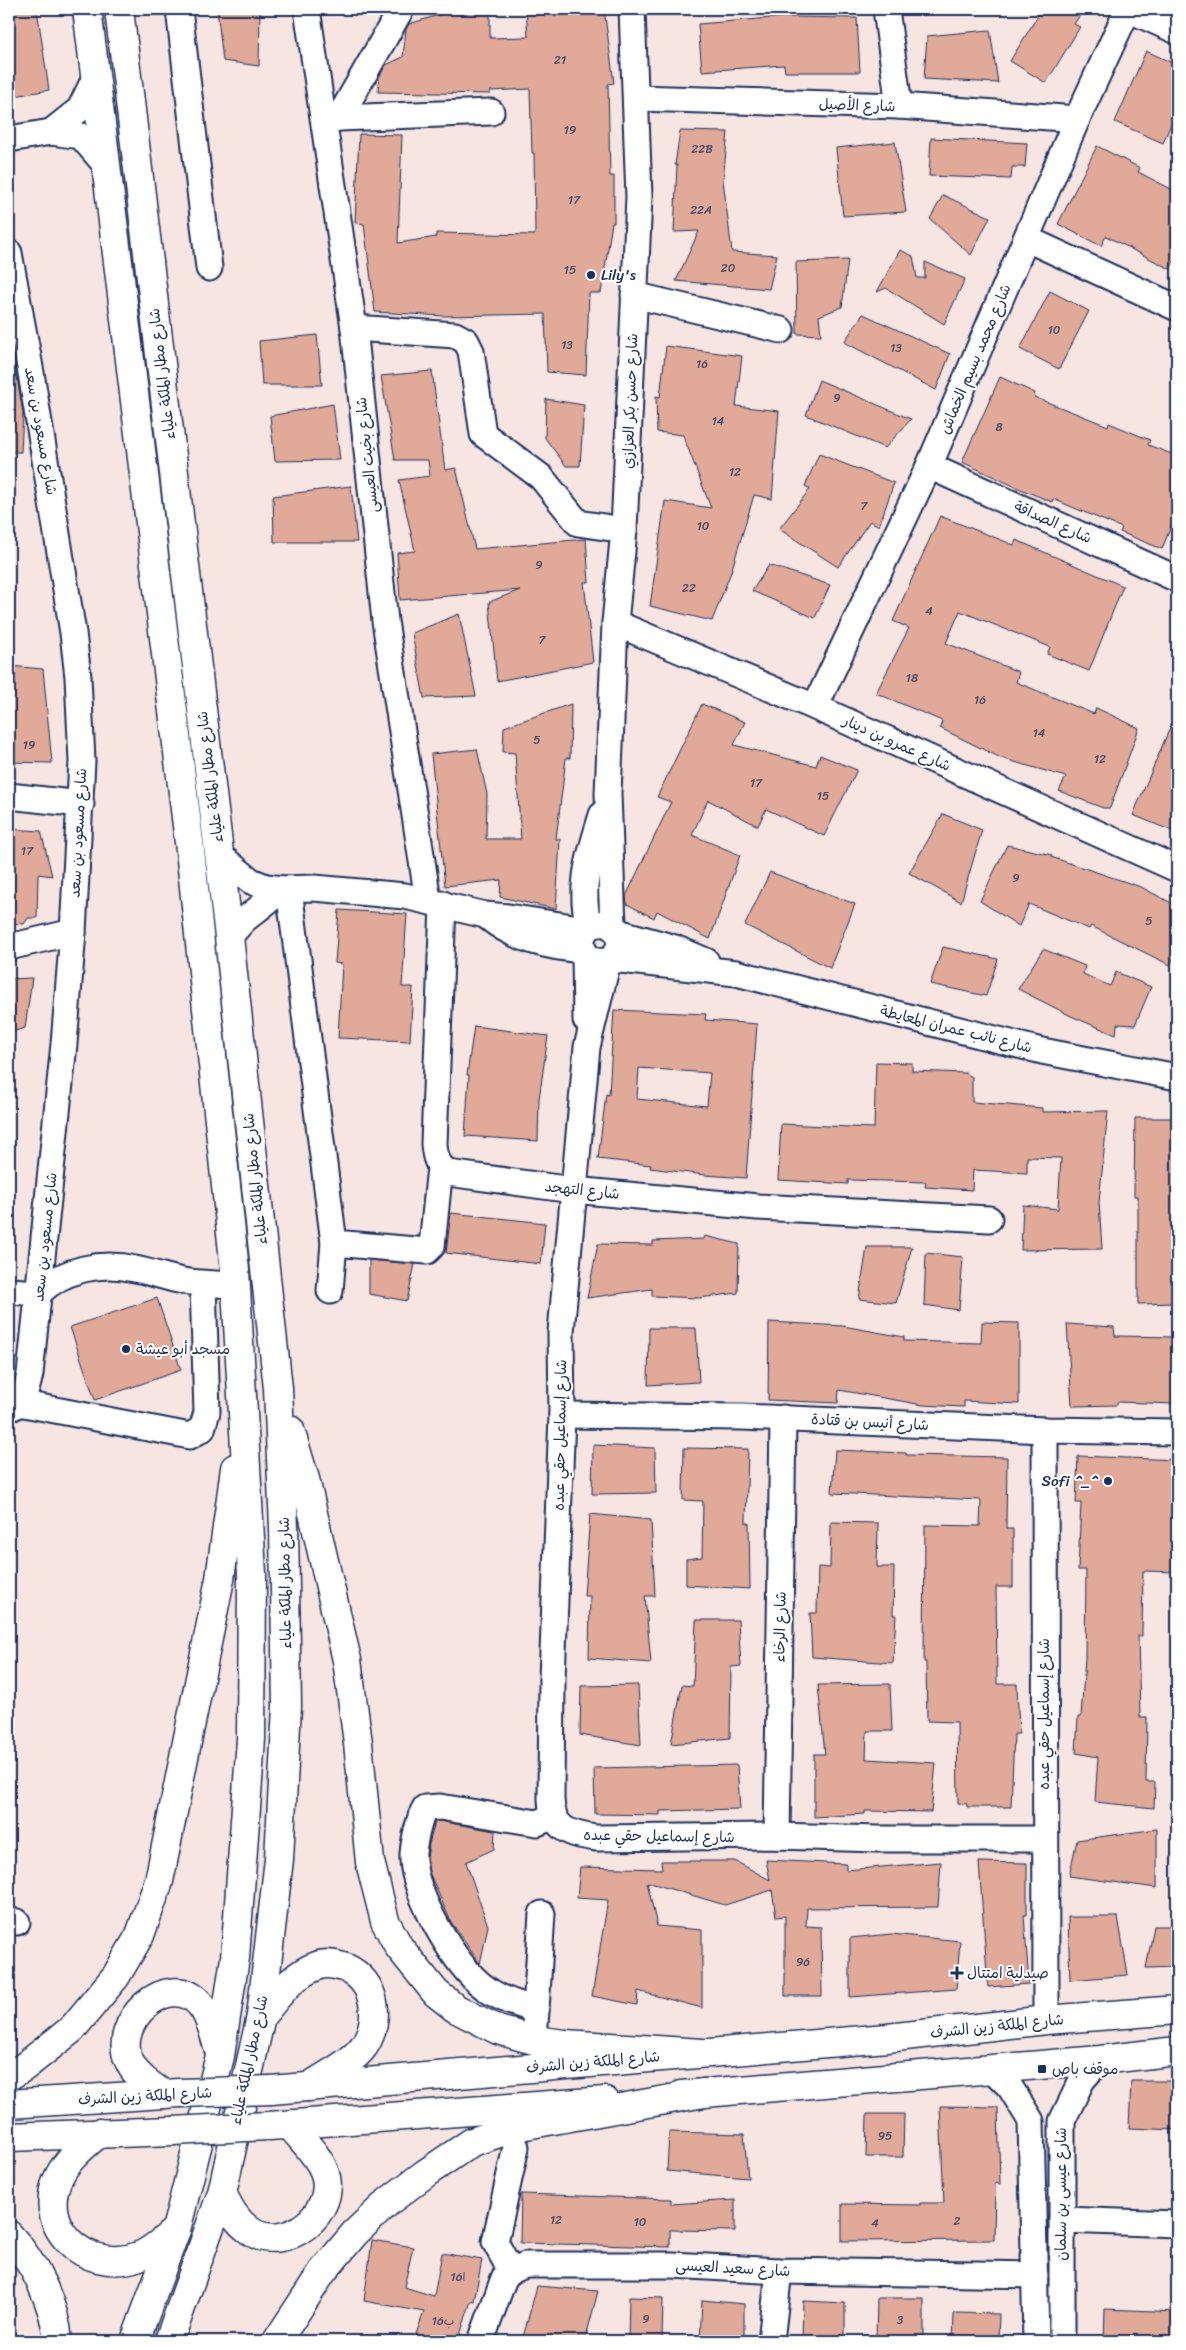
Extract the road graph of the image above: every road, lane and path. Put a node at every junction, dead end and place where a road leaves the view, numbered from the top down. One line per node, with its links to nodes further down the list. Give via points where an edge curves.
1 (87, 9): 10 (main road, شارع مطار الملكة علياء)
2 (119, 9): 33 (main road, شارع مطار الملكة علياء)
3 (179, 9): 21 (street)
4 (307, 9): 14 (street, شارع بخيت العيسى)
5 (401, 9): 14 (street)
6 (632, 9): 11 (street, شارع حسن بكر العزازي)
7 (886, 9): 12 (street)
8 (1128, 9): 9 (street); 15 (street, شارع محمد بسيم الخماش)
9 (1177, 31)
10 (95, 78): 16 (street, via 80,109); 18 (main road, شارع مطار الملكة علياء)
11 (636, 98): 12 (street, شارع الأصيل); 22 (street, شارع حسن بكر العزازي, via 638,197)
12 (899, 106): 15 (street, شارع الأصيل)
13 (491, 112): 14 (street)
14 (331, 119): 24 (street, شارع بخيت العيسى)
15 (1077, 119): 19 (street, شارع محمد بسيم الخماش)
16 (51, 132): 17 (street); 18 (street, via 81,136)
17 (9, 139)
18 (105, 164): 47 (main road, شارع مطار الملكة علياء, via 190,850)
19 (1027, 240): 23 (street); 26 (street, شارع محمد بسيم الخماش)
20 (9, 253): 32 (street, شارع مسعود بن سعد, via 73,633 80,711)
21 (209, 268)
22 (634, 295): 25 (street); 27 (street, شارع حسن بكر العزازي)
23 (1177, 308)
24 (354, 328): 27 (street, via 455,335 466,341 471,351 482,434 541,477 578,523); 36 (street, شارع بخيت العيسى, via 385,621)
25 (781, 330)
26 (929, 466): 28 (street, شارع الصداقة); 30 (street, شارع محمد بسيم الخماش)
27 (624, 530): 29 (street, شارع حسن بكر العزازي)
28 (1177, 579)
29 (615, 623): 30 (street, شارع عمرو بن دينار); 39 (street, شارع حسن بكر العزازي, via 608,794 583,887 583,902)
30 (815, 707): 34 (street, شارع عمرو بن دينار)
31 (9, 796): 32 (street)
32 (81, 804): 37 (street, شارع مسعود بن سعد)
33 (219, 855): 35 (street, شارع نائب عمران المعايطة, via 251,881 266,887); 38 (main road, شارع مطار الملكة علياء)
34 (1177, 869)
35 (286, 889): 36 (street, شارع نائب عمران المعايطة, via 384,893); 38 (street, via 244,920); 45 (street)
36 (436, 902): 39 (street, شارع نائب عمران المعايطة, via 485,916 508,917); 42 (street, via 434,1144)
37 (73, 932): 40 (street); 50 (street, شارع مسعود بن سعد)
38 (229, 936): 51 (main road, شارع مطار الملكة علياء)
39 (599, 942): 41 (street, شارع نائب عمران المعايطة, via 736,973 1042,1051); 43 (street, شارع إسماعيل حقي عبده)
40 (9, 947)
41 (1177, 1077)
42 (440, 1167): 43 (street, شارع التهجد, via 457,1175); 45 (street, via 432,1246 427,1251)
43 (573, 1190): 44 (street, شارع التهجد, via 758,1207); 54 (street, شارع إسماعيل حقي عبده, via 561,1332)
44 (989, 1219)
45 (334, 1243): 49 (street)
46 (203, 1284): 47 (street); 50 (street, via 134,1268 98,1267 64,1275); 53 (street, via 207,1412 202,1428 190,1436)
47 (236, 1285): 52 (main road, شارع مطار الملكة علياء)
48 (9, 1291): 50 (street)
49 (330, 1291)
50 (39, 1293): 53 (street, شارع مسعود بن سعد, via 30,1374 26,1391)
51 (278, 1388): 64 (main road, شارع مطار الملكة علياء, via 286,1706 278,1859); 66 (main road, via 304,1480 347,1660 370,1862 385,1921 399,1947 436,1993 455,2008 498,2030)
52 (244, 1402): 69 (main road, شارع مطار الملكة علياء, via 252,1574 251,1739 235,1958); 72 (main road, via 220,1579 159,1881 140,1935 116,1976 72,2029)
53 (14, 1406)
54 (562, 1416): 55 (street, شارع أنيس بن قتادة); 58 (street, شارع إسماعيل حقي عبده, via 552,1679 551,1799)
55 (783, 1418): 56 (street, شارع أنيس بن قتادة); 59 (street, شارع الرخاء)
56 (1045, 1430): 57 (street, شارع أنيس بن قتادة); 60 (street, شارع إسماعيل حقي عبده)
57 (1177, 1432)
58 (554, 1816): 59 (street, شارع إسماعيل حقي عبده, via 572,1834 596,1838); 62 (street, via 537,1823 440,1807 425,1808 413,1859 417,1880 436,1929 457,1957 483,1987 506,2001)
59 (777, 1836): 60 (street, شارع إسماعيل حقي عبده)
60 (1044, 1839): 65 (street)
61 (542, 1914): 62 (street)
62 (536, 2010): 66 (street)
63 (1177, 2010): 65 (main road, شارع الملكة زين الشرف)
64 (261, 2016): 73 (main road, via 290,1981 319,1965 337,1964 357,1973 370,1990 374,2027 363,2048); 83 (main road, شارع مطار الملكة علياء)
65 (1046, 2020): 68 (main road, شارع الملكة زين الشرف, via 887,2038)
66 (534, 2040): 68 (main road)
67 (1177, 2051): 70 (main road)
68 (702, 2053): 73 (main road, شارع الملكة زين الشرف)
69 (220, 2056): 75 (main road, via 207,2014 200,2003 188,1994 171,1993 145,2004 130,2024 125,2046 129,2062 145,2082); 86 (main road, شارع مطار الملكة علياء)
70 (1100, 2060): 71 (main road); 77 (street, شارع عيسى بن سلمان, via 1082,2080)
71 (992, 2069): 74 (main road); 78 (street, شارع عيسى بن سلمان, via 1010,2087)
72 (9, 2076)
73 (308, 2087): 75 (main road, شارع الملكة زين الشرف, bridge)
74 (704, 2093): 79 (main road); 94 (main road, via 520,2126 472,2142 389,2201 355,2233 323,2271)
75 (172, 2094): 76 (main road, شارع الملكة زين الشرف)
76 (9, 2104)
77 (1062, 2120): 78 (street, via 1048,2116); 84 (street, شارع عيسى بن سلمان)
78 (1031, 2121): 90 (street, شارع عيسى بن سلمان)
79 (278, 2125): 80 (main road, bridge); 83 (main road, via 324,2171 327,2185 317,2214 295,2233 266,2237 250,2231 235,2217)
80 (99, 2133): 81 (main road); 86 (main road, via 75,2154 55,2187 54,2215 67,2241 94,2257 122,2259 138,2257)
81 (9, 2137)
82 (516, 2148): 88 (street, via 495,2242)
83 (222, 2193): 93 (main road, شارع مطار الملكة علياء)
84 (1062, 2220): 85 (street); 98 (street, شارع عيسى بن سلمان)
85 (1177, 2224)
86 (176, 2230): 92 (main road, شارع مطار الملكة علياء)
87 (9, 2235): 91 (main road, via 25,2255 46,2294)
88 (511, 2271): 89 (street, شارع سعيد العيسى, via 542,2263); 95 (street, via 498,2288)
89 (779, 2271): 90 (street, شارع سعيد العيسى); 96 (street)
90 (1035, 2275): 97 (street, شارع عيسى بن سلمان)
91 (58, 2341)
92 (135, 2341)
93 (169, 2341)
94 (277, 2341)
95 (481, 2341)
96 (771, 2341)
97 (1036, 2341)
98 (1062, 2341)

